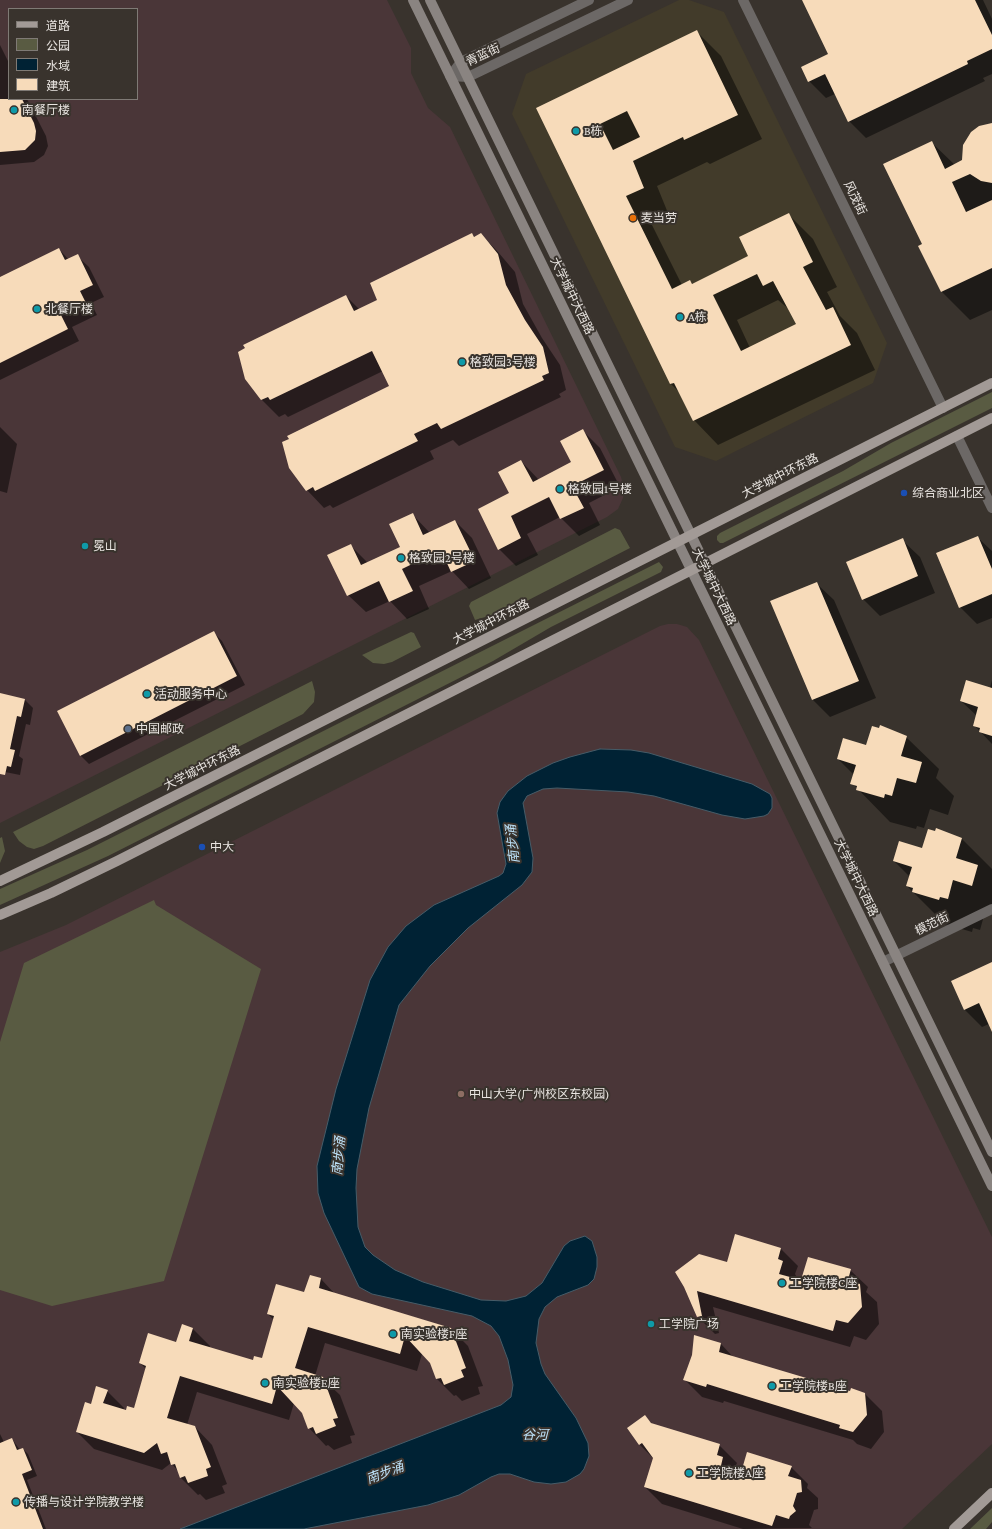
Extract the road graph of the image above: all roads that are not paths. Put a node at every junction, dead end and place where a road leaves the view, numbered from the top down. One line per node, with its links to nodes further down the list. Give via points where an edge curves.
1 (413, 0): 7 (main road, 大学城中大西路)
2 (430, 0): 6 (main road, 大学城中大西路)
3 (589, 0): 6 (street, 青蓝街)
4 (628, 0): 8 (street, 青蓝街)
5 (743, 0): 10 (street, 风茂街)
6 (460, 62): 7 (street, 青蓝街); 8 (main road, 大学城中大西路)
7 (450, 76): 8 (street, 青蓝街); 15 (main road, 大学城中大西路)
8 (468, 77): 14 (main road, 大学城中大西路)
9 (992, 383): 10 (main road, 大学城中环东路)
10 (943, 408): 14 (main road, 大学城中环东路)
11 (992, 418): 12 (main road)
12 (957, 436): 13 (street); 16 (main road)
13 (992, 508)
14 (692, 536): 15 (main road, 大学城中环东路); 16 (main road, 大学城中大西路)
15 (678, 542): 17 (main road, 大学城中大西路); 18 (main road, 大学城中环东路, via 103,832)
16 (705, 563): 17 (main road); 21 (main road, 大学城中大西路)
17 (691, 570): 20 (main road, via 117,861); 22 (main road, 大学城中大西路)
18 (0, 881)
19 (992, 909): 21 (street, 模范街)
20 (0, 915)
21 (896, 955): 22 (street, 模范街); 23 (main road, 大学城中大西路)
22 (882, 962): 24 (main road, 大学城中大西路)
23 (992, 1152)
24 (992, 1186)
25 (992, 1493): 26 (main road)
26 (954, 1529)

